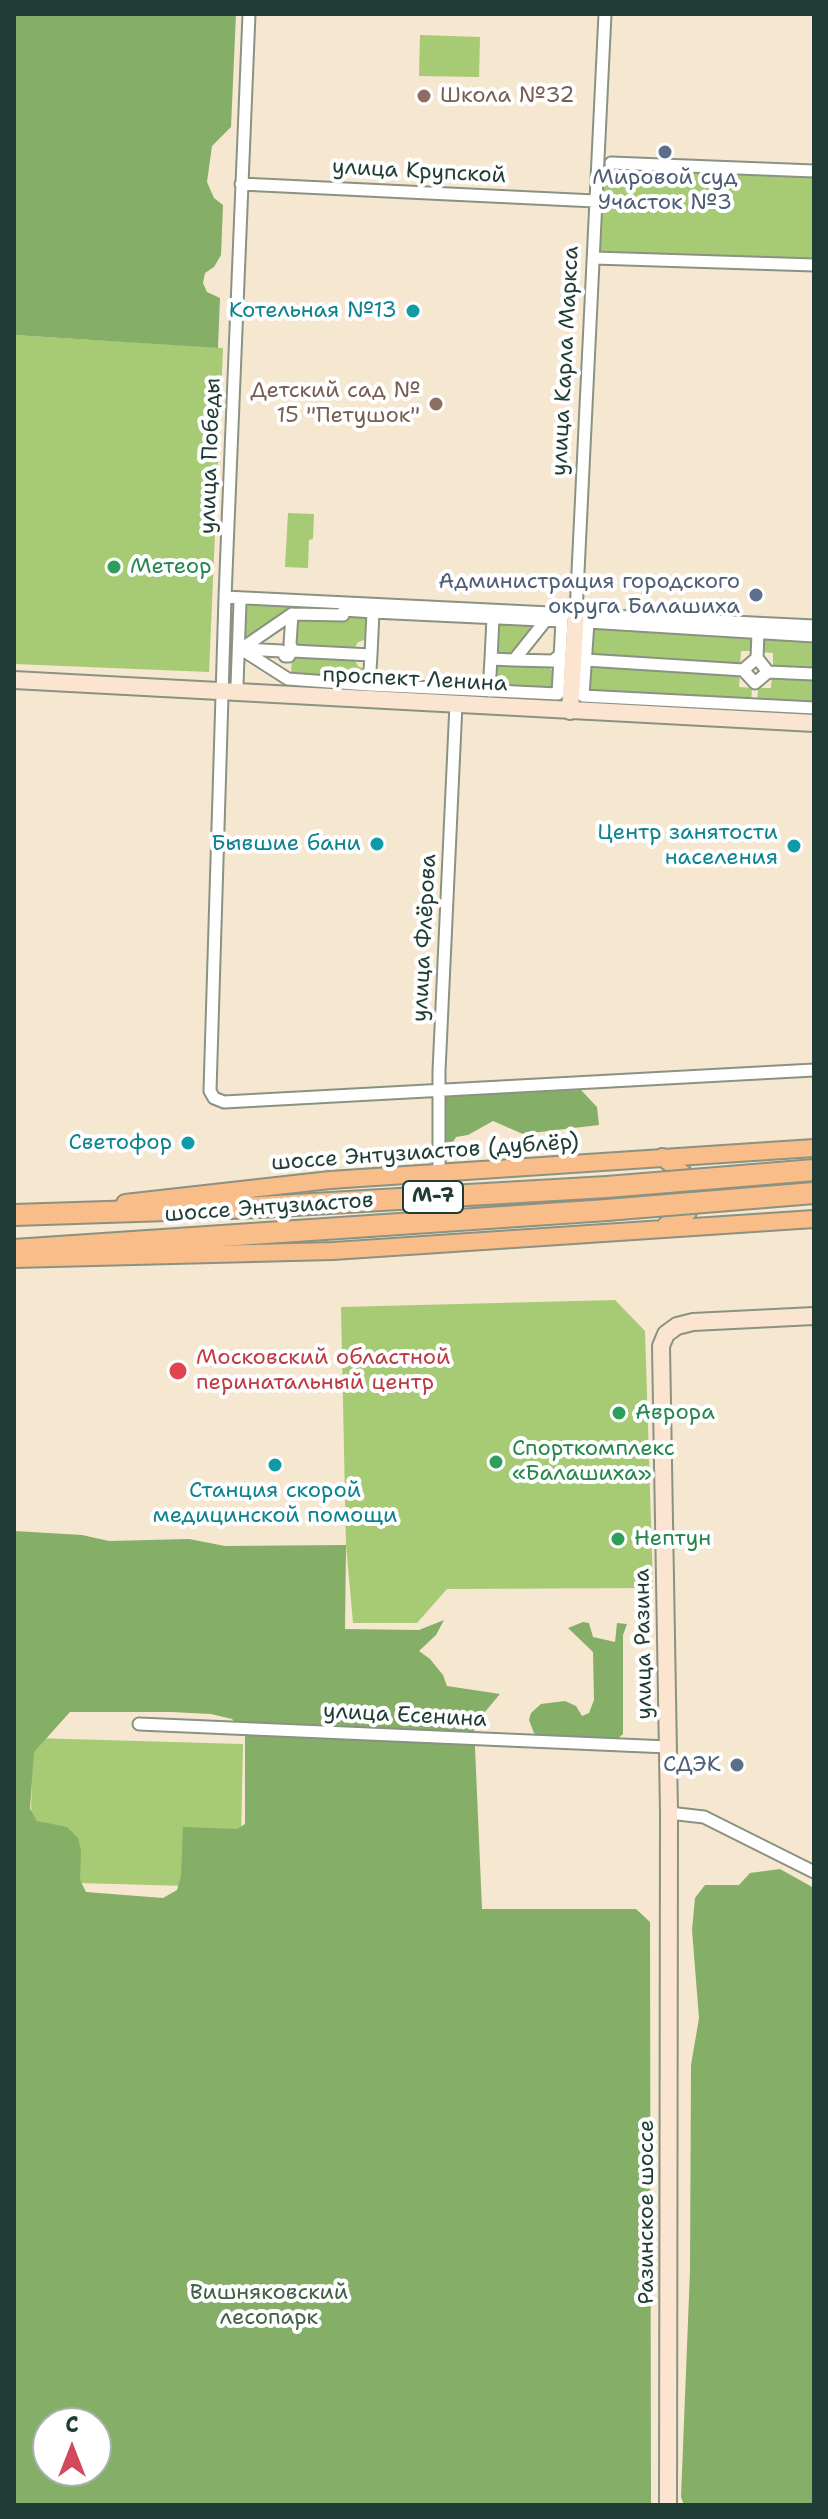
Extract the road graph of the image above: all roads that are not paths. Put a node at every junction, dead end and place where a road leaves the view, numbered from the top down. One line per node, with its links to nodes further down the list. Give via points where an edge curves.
1 (249, 14): 5 (street, улица Победы)
2 (605, 14): 6 (street, улица Карла Маркса)
3 (611, 163): 4 (street)
4 (814, 171)
5 (241, 184): 6 (street, улица Крупской); 9 (street, улица Победы)
6 (595, 201): 7 (street, улица Карла Маркса)
7 (594, 258): 8 (street); 12 (street, улица Карла Маркса)
8 (814, 265)
9 (225, 597): 12 (street); 37 (street, улица Победы)
10 (240, 602): 20 (street)
11 (373, 612): 13 (street); 14 (street); 19 (street)
12 (576, 613): 16 (street); 42 (main road, улица Карла Маркса)
13 (292, 614): 20 (street); 21 (street)
14 (493, 618): 15 (street); 25 (street)
15 (546, 620): 26 (street); 28 (street, via 562,621)
16 (814, 626)
17 (758, 633): 18 (street); 24 (street); 27 (street, via 588,622)
18 (814, 636)
19 (372, 638): 22 (street); 23 (street)
20 (240, 649): 21 (street); 33 (street); 37 (street)
21 (289, 650): 22 (street); 33 (street)
22 (353, 654): 23 (street); 30 (street)
23 (371, 655): 30 (street)
24 (757, 658): 29 (street); 31 (street)
25 (491, 659): 26 (street); 38 (street)
26 (514, 660): 28 (street)
27 (586, 660): 29 (street); 40 (street, via 583,696)
28 (558, 661): 38 (street, via 558,694)
29 (743, 670): 35 (street)
30 (370, 672): 36 (street)
31 (768, 672): 32 (street); 35 (street)
32 (814, 674)
33 (288, 679): 36 (street)
34 (14, 680): 37 (main road, проспект Ленина)
35 (755, 683): 40 (street)
36 (369, 685): 38 (street)
37 (231, 688): 39 (main road, проспект Ленина); 45 (street, улица Победы, via 210,1091 224,1102)
38 (489, 691)
39 (456, 704): 42 (main road, проспект Ленина); 45 (street, улица Флёрова)
40 (754, 705): 41 (street)
41 (814, 708)
42 (570, 711): 43 (main road, проспект Ленина)
43 (814, 723)
44 (814, 1070): 45 (street)
45 (438, 1090): 49 (street, улица Флёрова)
46 (814, 1148): 47 (main road, шоссе Энтузиастов (дублёр))
47 (662, 1157): 49 (main road, шоссе Энтузиастов (дублёр)); 54 (main road, via 685,1175 692,1200 682,1218)
48 (814, 1170): 51 (highway, шоссе Энтузиастов / М-7, bridge, via 260,1207)
49 (439, 1174): 51 (main road, шоссе Энтузиастов (дублёр), via 250,1188)
50 (814, 1193): 55 (highway, шоссе Энтузиастов / М-7, bridge)
51 (41, 1214): 52 (highway, шоссе Энтузиастов / М-7)
52 (14, 1215)
53 (814, 1219): 54 (main road)
54 (657, 1228): 56 (main road, via 333,1251)
55 (14, 1250)
56 (14, 1259)
57 (814, 1316): 59 (main road, улица Разина, via 693,1322 666,1334 661,1346)
58 (139, 1724): 59 (street, улица Есенина)
59 (668, 1747): 60 (main road, улица Разина)
60 (669, 1813): 61 (street, via 704,1817); 62 (main road, улица Разина)
61 (814, 1872)
62 (669, 1920): 63 (main road, Разинское шоссе)
63 (668, 2505)

